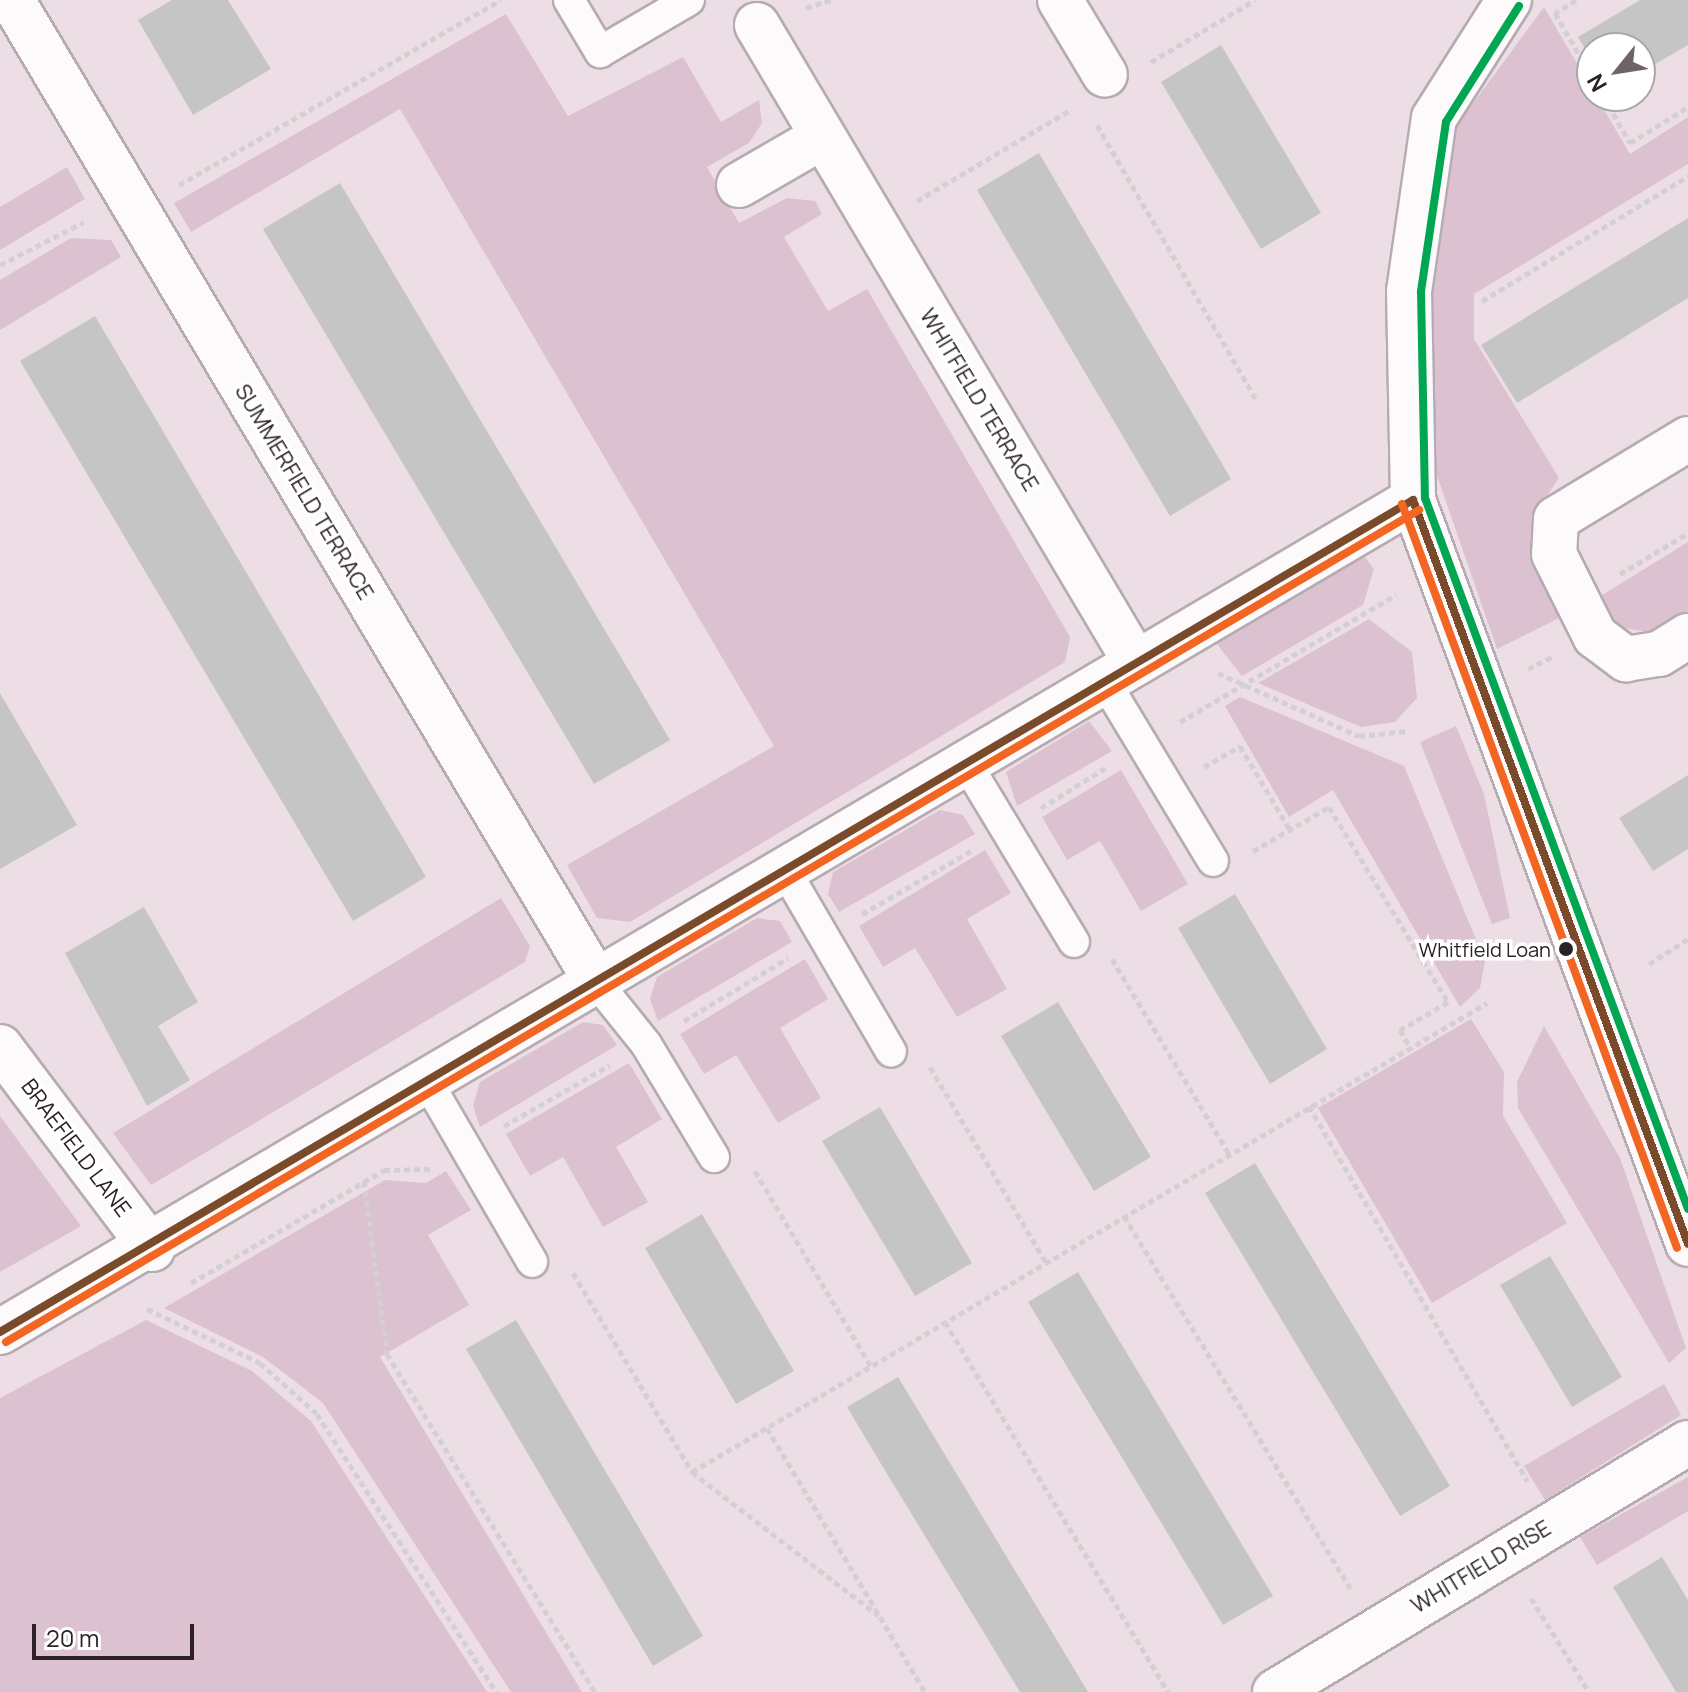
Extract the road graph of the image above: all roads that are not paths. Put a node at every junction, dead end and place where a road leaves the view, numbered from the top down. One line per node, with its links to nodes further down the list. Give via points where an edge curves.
1 (12, 0): 18 (street, SUMMERFIELD TERRACE)
2 (569, 0): 3 (lane, via 600,52)
3 (689, 0)
4 (1509, 0): 11 (street, via 1434,118 1409,291)
5 (1067, 2): 7 (street)
6 (749, 12): 8 (street, WHITFIELD TERRACE)
7 (1104, 91)
8 (822, 137): 9 (street); 13 (street, WHITFIELD TERRACE)
9 (739, 185)
10 (1688, 439): 12 (street, via 1556,519 1554,554 1595,636 1626,659 1659,654)
11 (1413, 500): 13 (street); 23 (street, via 1434,571)
12 (1688, 636)
13 (1120, 672): 14 (street); 15 (lane, via 1143,745)
14 (966, 763): 16 (street); 17 (lane)
15 (1213, 861)
16 (786, 872): 18 (street); 20 (lane)
17 (1074, 942)
18 (597, 983): 21 (street); 22 (lane, via 646,1044)
19 (0, 1047): 24 (street, BRAEFIELD LANE)
20 (891, 1052)
21 (428, 1083): 24 (street); 25 (lane)
22 (714, 1157)
23 (1688, 1244)
24 (152, 1249): 26 (street)
25 (532, 1262)
26 (0, 1332)
27 (1688, 1443): 28 (street, WHITFIELD RISE)
28 (1275, 1692)

